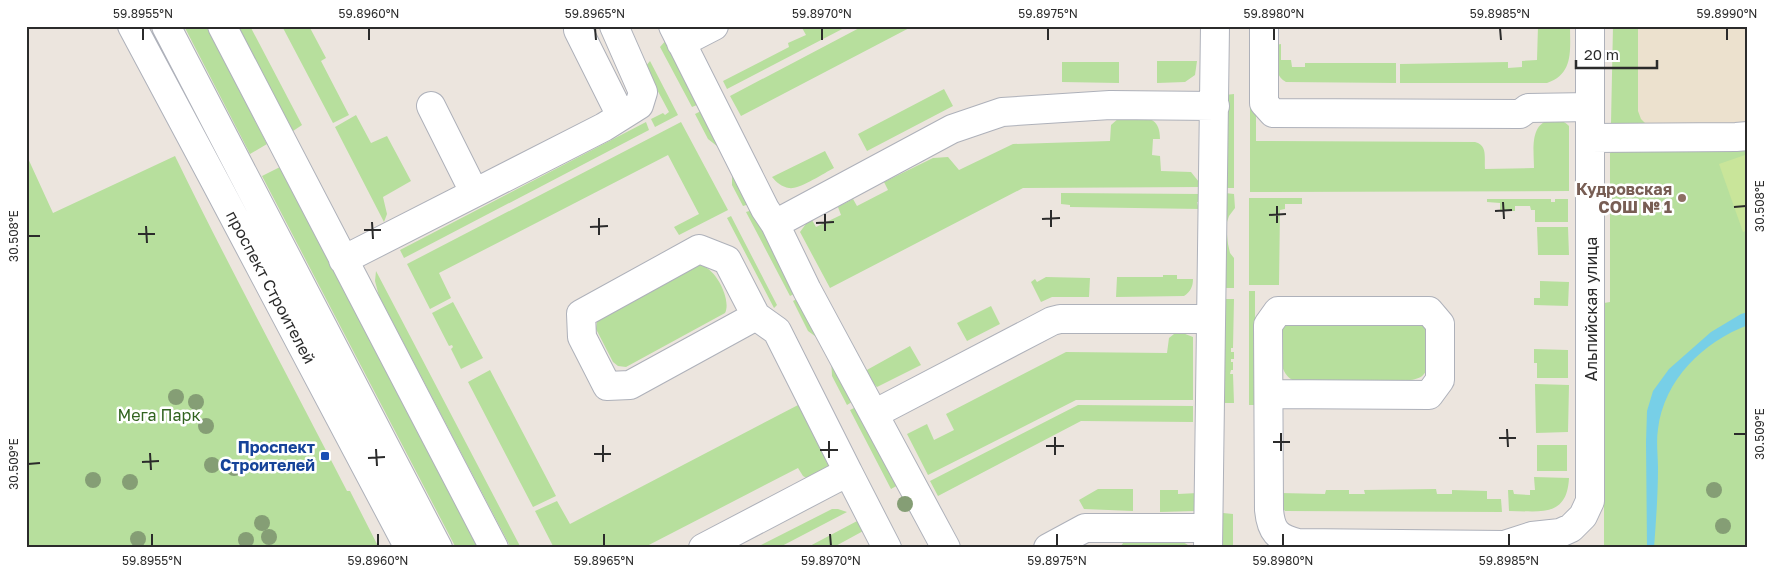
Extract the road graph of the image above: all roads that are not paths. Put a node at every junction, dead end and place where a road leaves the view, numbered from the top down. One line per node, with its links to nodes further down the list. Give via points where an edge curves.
1 (132, 26): 26 (street, проспект Строителей)
2 (166, 26): 27 (street, проспект Строителей)
3 (222, 26): 19 (street)
4 (614, 26): 14 (street, via 644,92 639,105)
5 (714, 26): 10 (street)
6 (1214, 26): 12 (street)
7 (1264, 26): 13 (street, via 1264,103 1273,113 1520,114 1528,108)
8 (1590, 26): 13 (street, Альпийская улица)
9 (578, 30): 14 (street)
10 (677, 34): 18 (street, via 764,209)
11 (431, 106): 17 (street)
12 (1215, 106): 18 (street, via 1110,105 1002,112 952,129); 21 (street)
13 (1590, 106): 16 (street, Альпийская улица)
14 (621, 116): 17 (street)
15 (1748, 136): 16 (street)
16 (1590, 138): 22 (street, Альпийская улица, via 1590,501 1572,528 1504,544 1298,543 1285,540 1274,530 1270,516)
17 (474, 192): 19 (street)
18 (775, 224): 23 (street)
19 (343, 260): 28 (street)
20 (756, 316): 20 (street, via 726,260 699,249 581,314 582,337 607,386 630,384); 24 (street, via 777,331)
21 (1211, 319): 23 (street, via 1060,319); 25 (street)
22 (1269, 394): 22 (street, via 1429,395 1440,380 1440,324 1429,312 1278,311 1268,325)
23 (874, 414): 31 (street)
24 (848, 472): 29 (street); 30 (street)
25 (1208, 538): 32 (street, via 1086,528)
26 (409, 548)
27 (438, 548)
28 (494, 548)
29 (702, 548)
30 (887, 548)
31 (946, 548)
32 (1048, 548)

